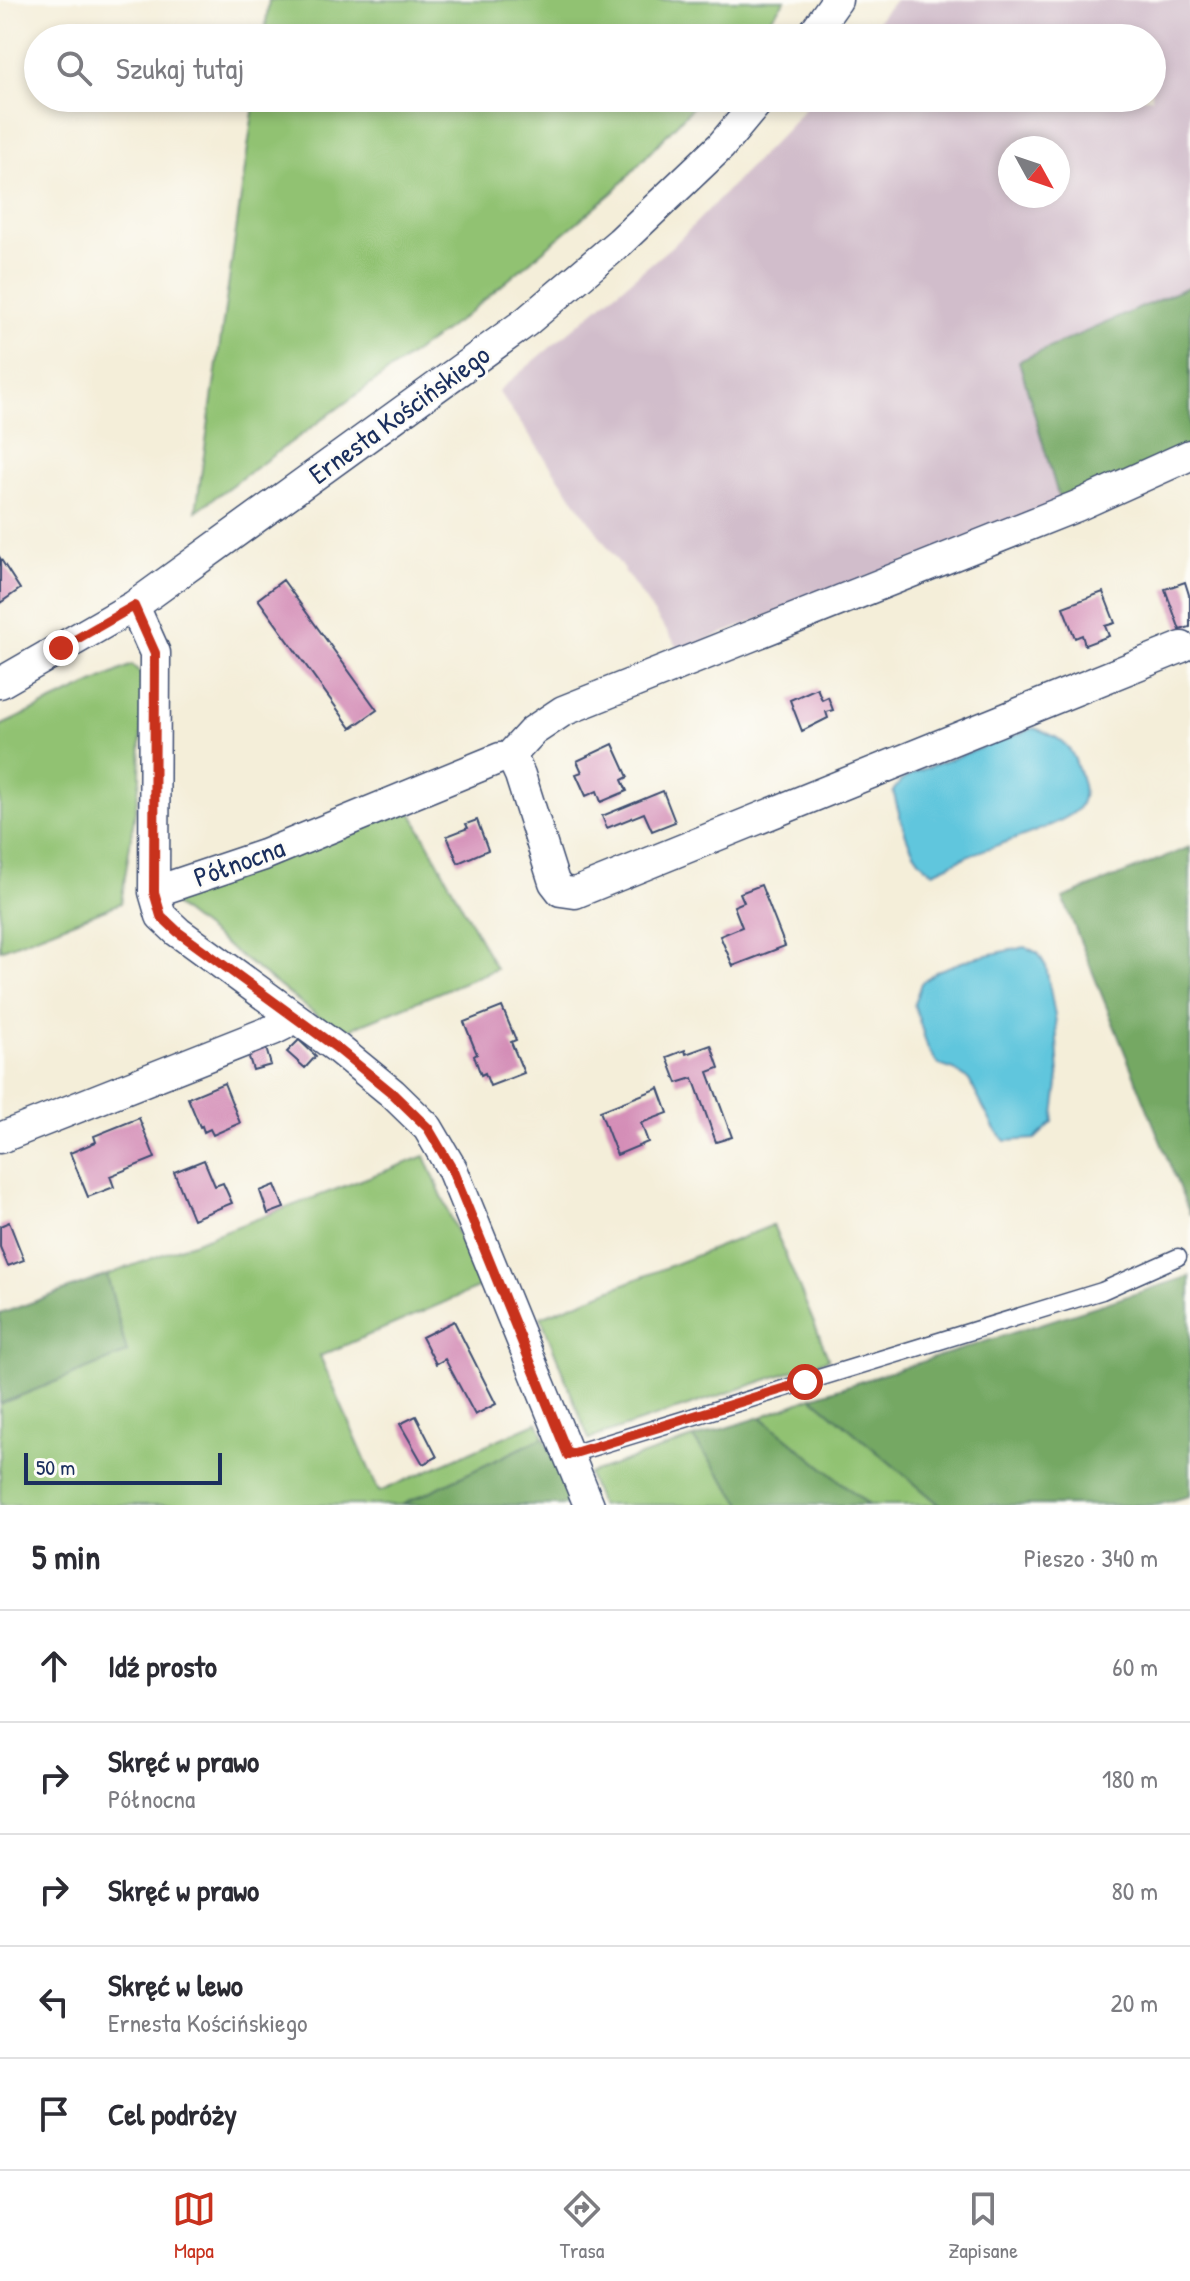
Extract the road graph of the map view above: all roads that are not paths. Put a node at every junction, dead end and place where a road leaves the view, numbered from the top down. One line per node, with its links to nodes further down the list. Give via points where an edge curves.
1 (837, 0): 2 (street)
2 (820, 24)
3 (749, 112): 5 (street, Ernesta Kościńskiego, via 620,242 526,322)
4 (1190, 455): 8 (street, via 1063,512 563,711 533,731)
5 (134, 606): 7 (street, Ernesta Kościńskiego); 9 (street, via 155,653)
6 (1182, 647): 8 (street, via 575,893 561,891 554,882 520,775)
7 (0, 683)
8 (508, 758): 9 (street, Północna, via 264,855)
9 (154, 892): 10 (street, via 161,916 178,932)
10 (292, 1015): 11 (street, via 273,1030); 13 (street, via 428,1128 452,1169)
11 (0, 1138)
12 (1178, 1257): 13 (lane, via 1102,1291)
13 (568, 1455): 14 (street)
14 (589, 1505)

